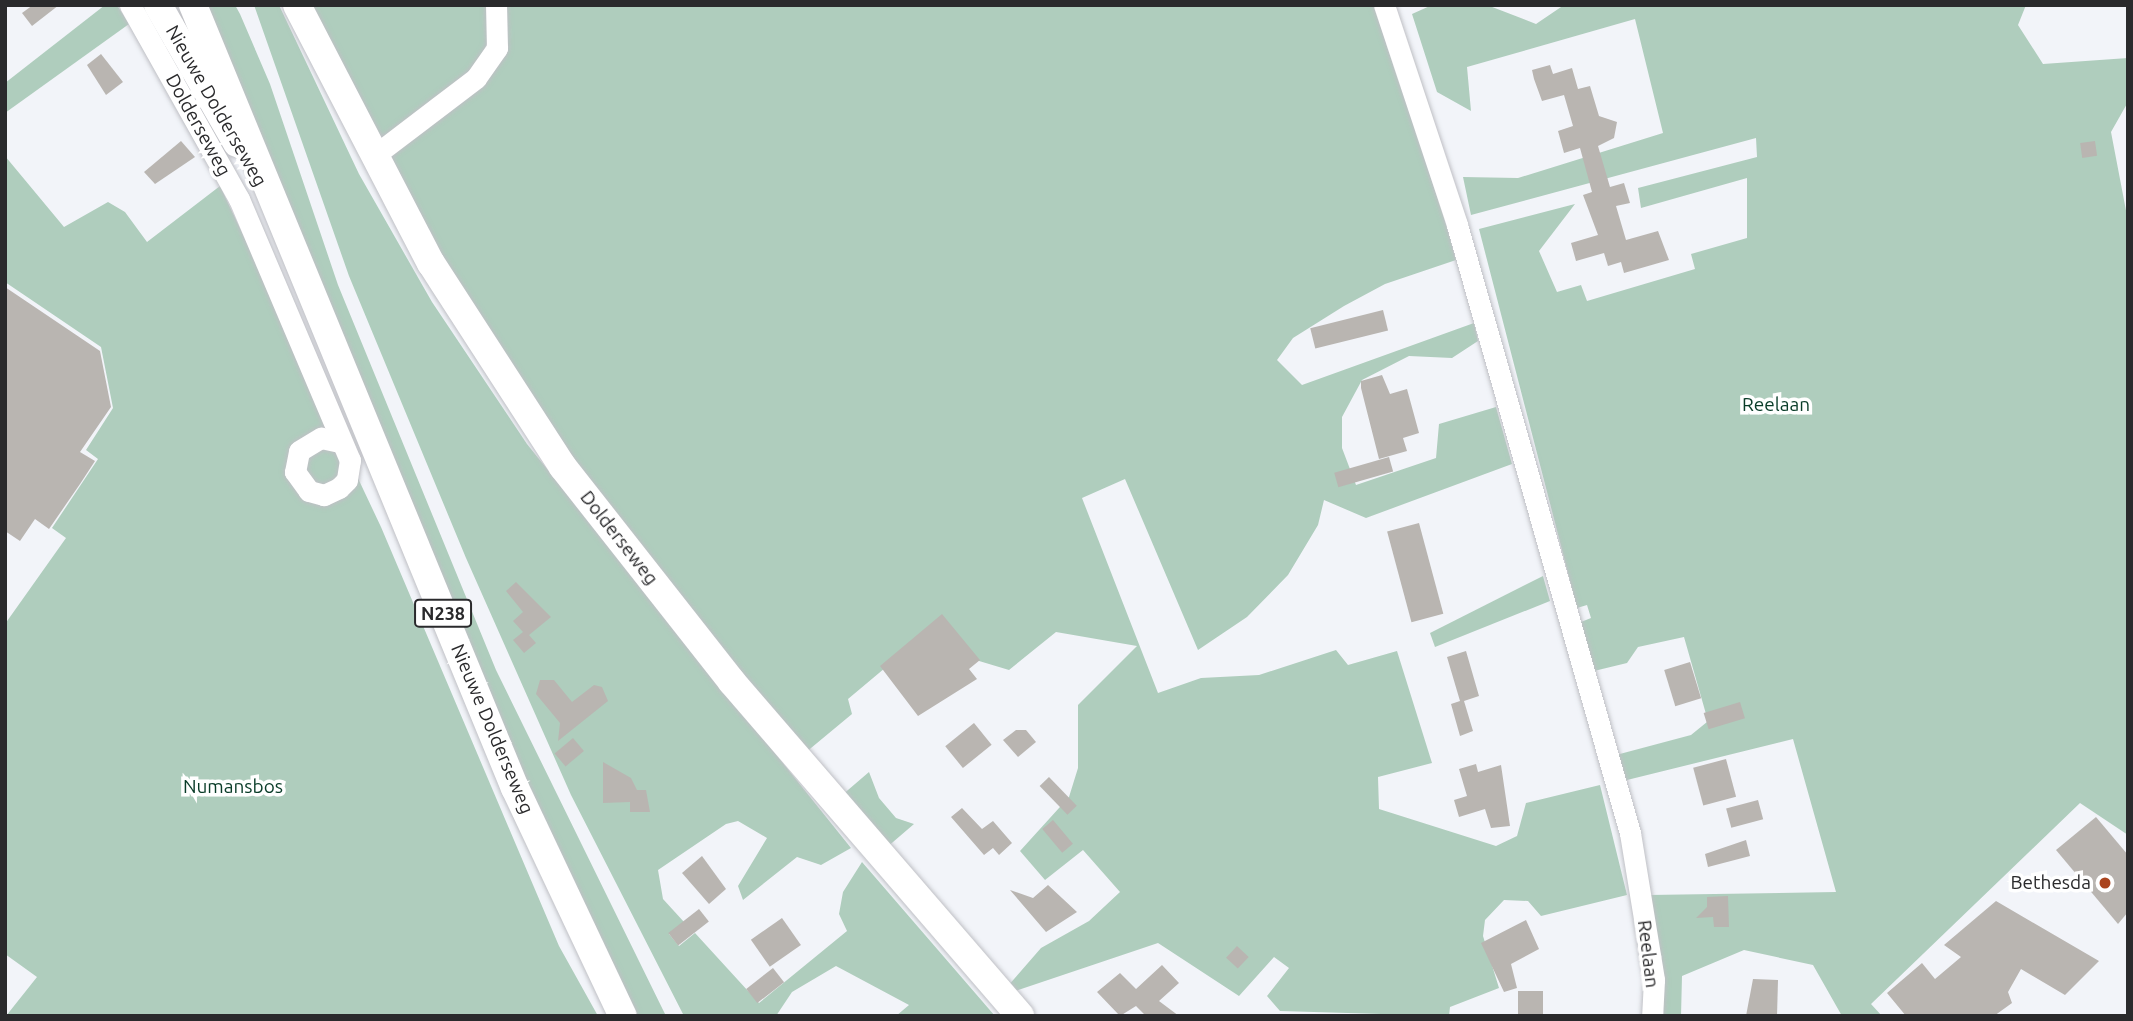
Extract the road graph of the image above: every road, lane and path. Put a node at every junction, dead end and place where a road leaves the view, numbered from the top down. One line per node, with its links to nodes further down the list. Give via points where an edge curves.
1 (130, 5): 9 (street, Dolderseweg, via 239,199)
2 (158, 5): 8 (main road, Nieuwe Dolderseweg / N238)
3 (193, 5): 8 (main road, Nieuwe Dolderseweg / N238)
4 (296, 5): 7 (main road, Dolderseweg)
5 (496, 5): 7 (street, via 497,48 476,79)
6 (1384, 5): 12 (street, Reelaan, via 1457,225 1630,834 1654,980)
7 (375, 155): 11 (main road, Dolderseweg, via 431,263 563,467 732,682)
8 (273, 206): 10 (main road, Nieuwe Dolderseweg / N238, via 515,788)
9 (340, 442)
10 (623, 1016)
11 (1020, 1016)
12 (1652, 1016)

